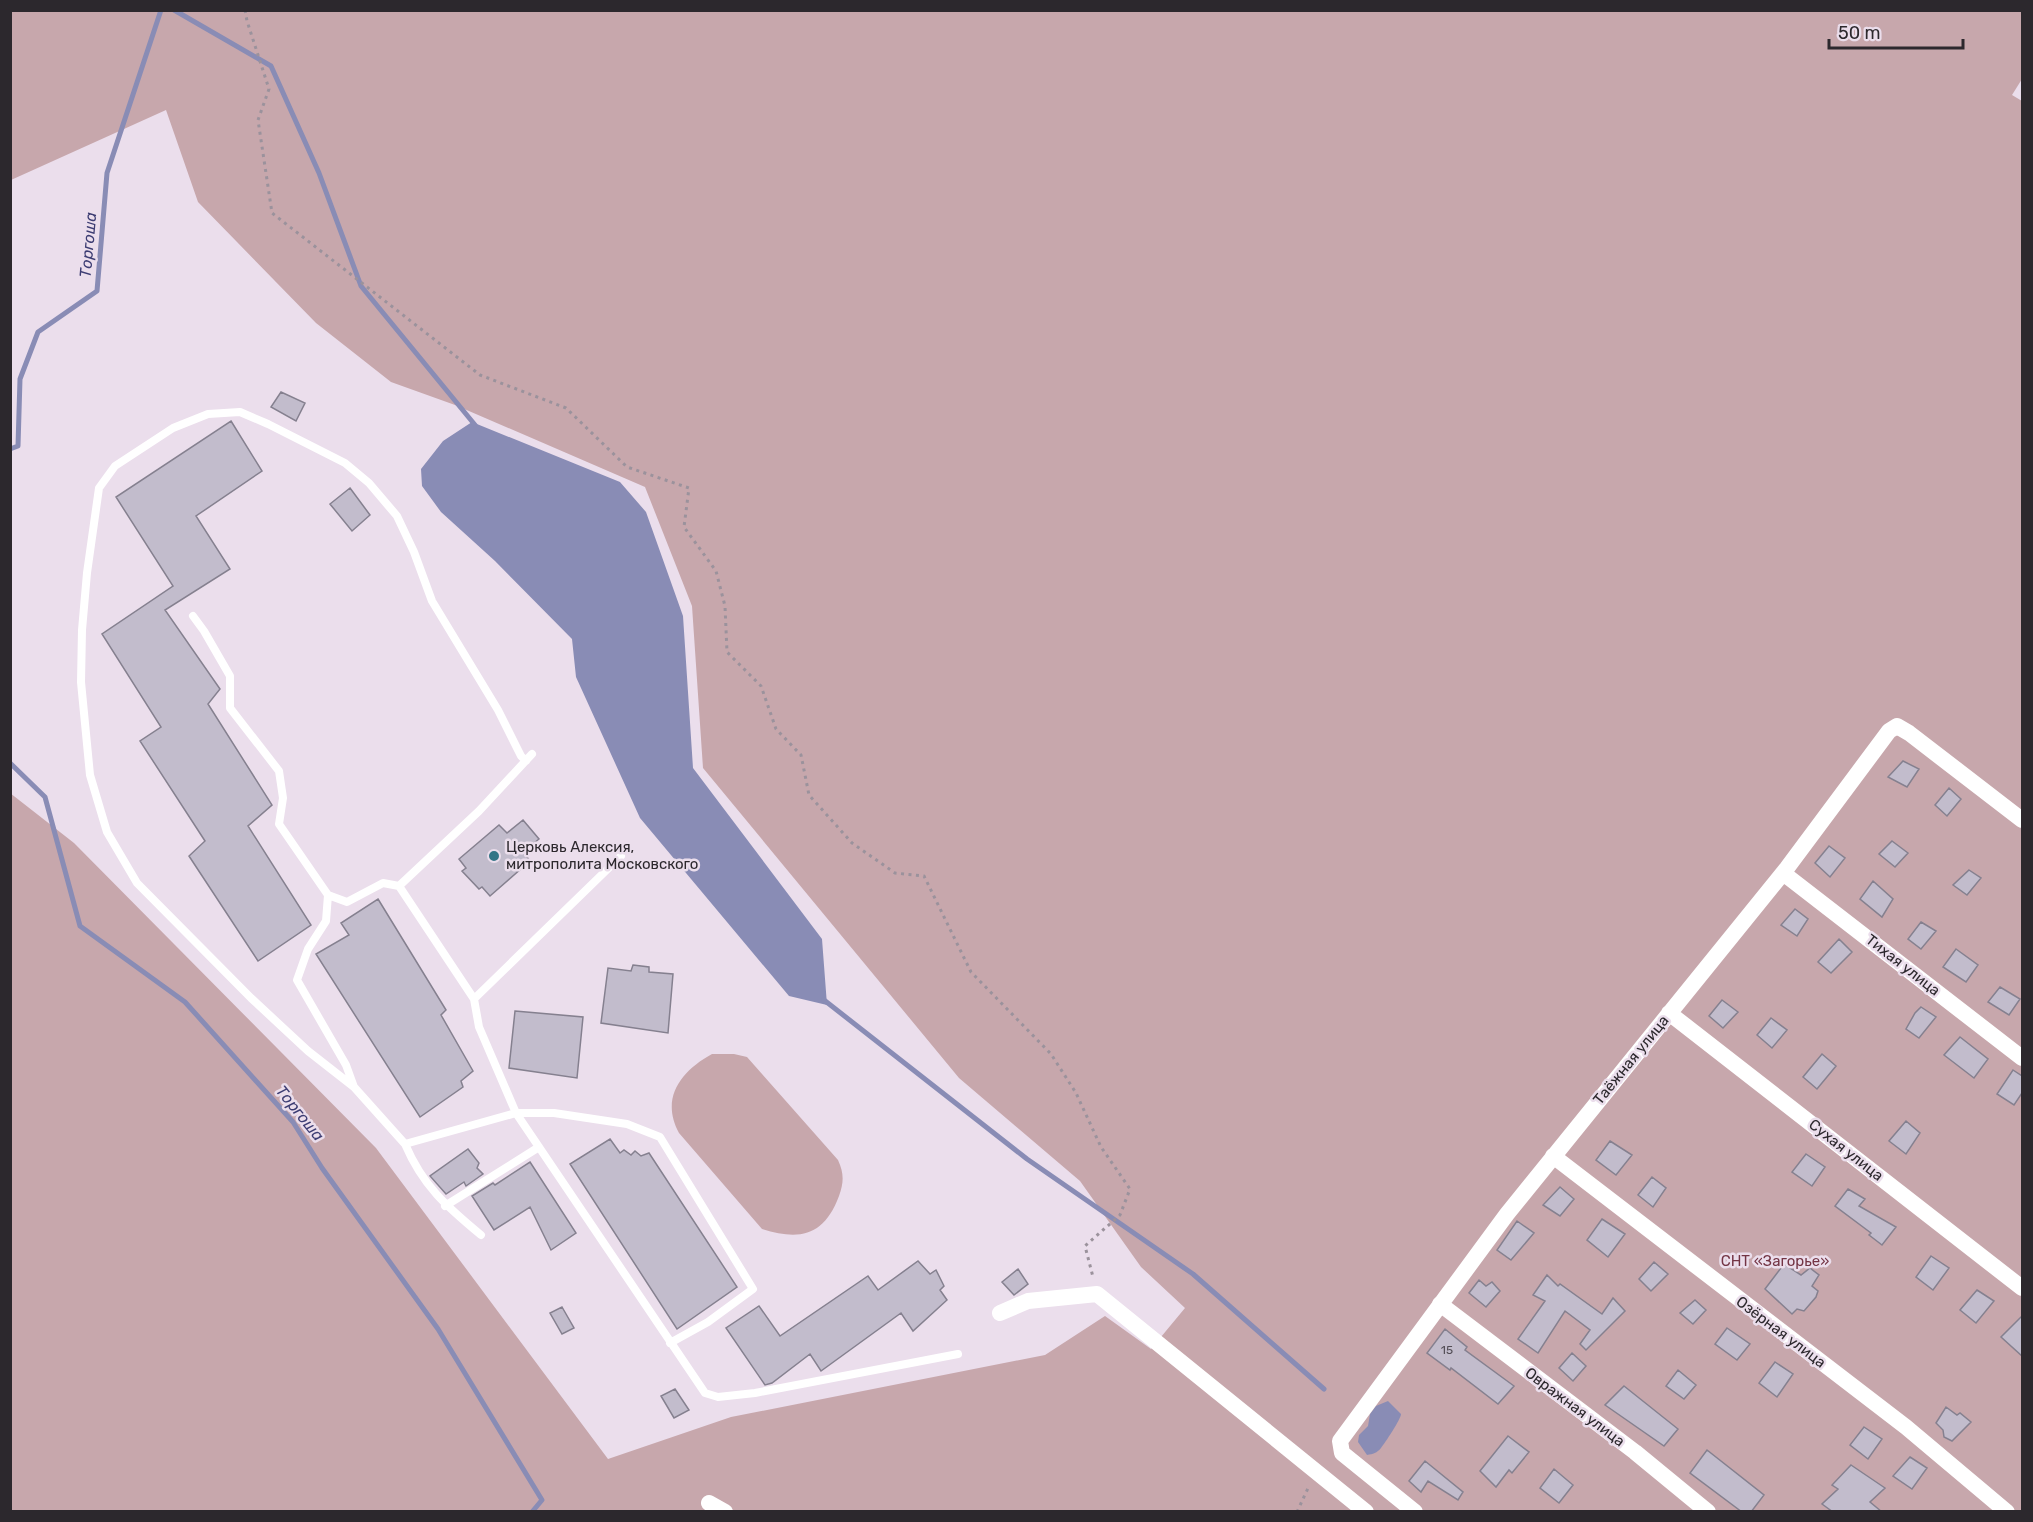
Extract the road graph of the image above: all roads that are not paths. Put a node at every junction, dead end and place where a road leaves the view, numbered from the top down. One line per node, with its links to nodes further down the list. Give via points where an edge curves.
1 (192, 616): 6 (lane, via 230,676 230,708 279,771 284,798 279,824)
2 (2022, 820): 4 (street, Таёжная улица, via 1897,726 1889,731)
3 (621, 856): 7 (lane)
4 (1783, 873): 8 (street, Таёжная улица); 9 (street, Тихая улица)
5 (399, 886): 6 (lane, via 383,883 347,902); 7 (lane); 10 (lane, via 479,811 529,757 521,756 432,601 397,516 369,483 345,463 240,412 208,414 172,428 115,466 99,488 82,630 81,682 90,775 107,832 137,883 308,1052)
6 (328, 895): 10 (lane, via 326,921 308,949 297,980 346,1065)
7 (474, 999): 11 (lane, via 478,1027)
8 (1669, 1013): 14 (street, Таёжная улица); 17 (street, Сухая улица)
9 (2022, 1058)
10 (354, 1087): 12 (lane)
11 (516, 1113): 12 (lane); 13 (lane); 20 (lane, via 554,1113 627,1125 660,1137 753,1289 708,1322)
12 (405, 1144): 15 (lane, via 415,1166)
13 (539, 1147): 15 (lane); 20 (lane)
14 (1553, 1156): 18 (street, Таёжная улица); 27 (street, Озёрная улица, via 1906,1427)
15 (445, 1206): 16 (lane)
16 (481, 1235)
17 (2022, 1288)
18 (1440, 1304): 25 (street, Таёжная улица, via 1340,1441 1342,1453); 26 (street, Овражная улица)
19 (1000, 1314): 24 (street, via 1028,1301 1097,1293)
20 (670, 1342): 21 (lane, via 705,1394 718,1397)
21 (958, 1354)
22 (705, 1507): 23 (street)
23 (725, 1512)
24 (1366, 1512)
25 (1415, 1512)
26 (1708, 1512)
27 (2007, 1512)

